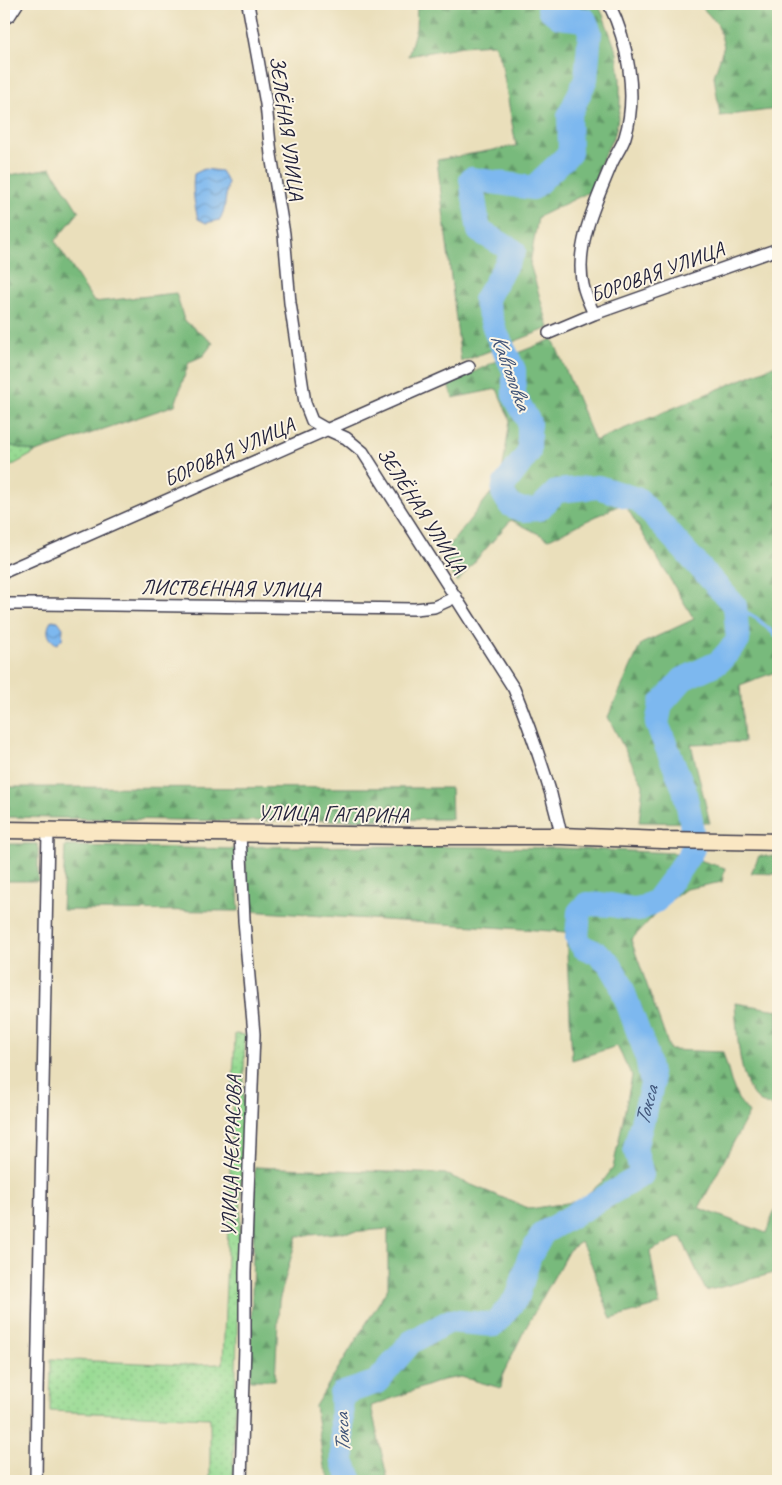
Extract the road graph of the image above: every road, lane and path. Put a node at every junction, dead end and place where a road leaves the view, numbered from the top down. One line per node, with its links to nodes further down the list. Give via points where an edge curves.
1 (17, 4): 4 (street, via 10,16)
2 (248, 4): 9 (street, ЗЕЛЁНАЯ УЛИЦА, via 266,104 305,403 312,421)
3 (609, 4): 6 (street, via 627,51 630,108 625,138 612,162 586,230 581,261 583,286)
4 (4, 19)
5 (778, 249): 6 (street, БОРОВАЯ УЛИЦА)
6 (594, 314): 7 (street, БОРОВАЯ УЛИЦА)
7 (549, 333)
8 (469, 367): 9 (street, БОРОВАЯ УЛИЦА)
9 (326, 429): 10 (street, БОРОВАЯ УЛИЦА); 11 (street, ЗЕЛЁНАЯ УЛИЦА, via 346,438 363,452)
10 (4, 572)
11 (456, 597): 12 (street, ЛИСТВЕННАЯ УЛИЦА, via 434,607 415,609); 16 (street, ЗЕЛЁНАЯ УЛИЦА, via 514,689 545,775)
12 (4, 604)
13 (4, 830): 14 (main road, УЛИЦА ГАГАРИНА)
14 (48, 831): 15 (main road, УЛИЦА ГАГАРИНА); 18 (street)
15 (240, 833): 16 (main road, УЛИЦА ГАГАРИНА); 19 (street, УЛИЦА НЕКРАСОВА, via 254,1034)
16 (560, 836): 17 (main road, УЛИЦА ГАГАРИНА)
17 (778, 842)
18 (36, 1481)
19 (241, 1481)

